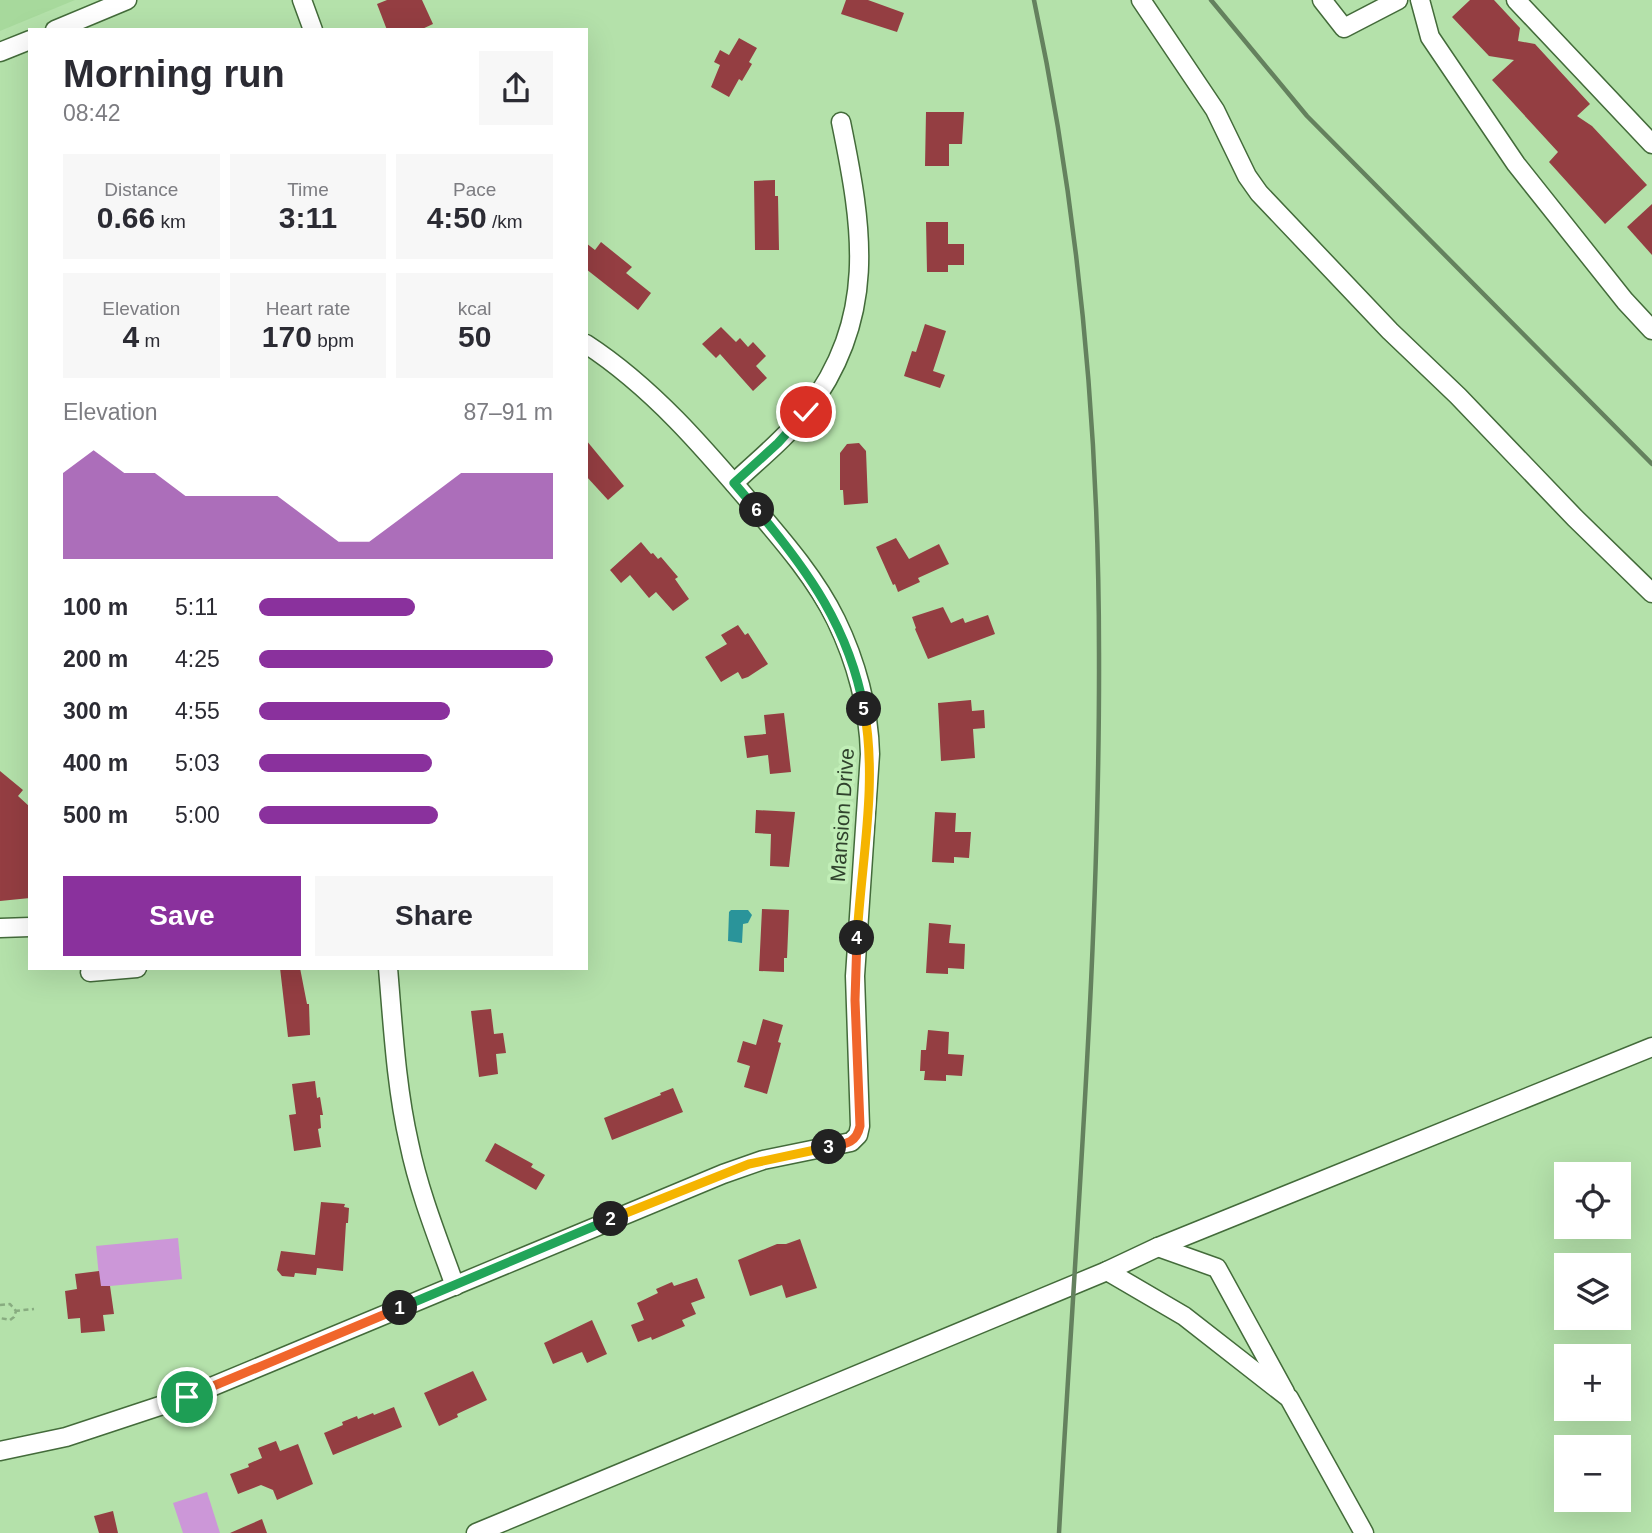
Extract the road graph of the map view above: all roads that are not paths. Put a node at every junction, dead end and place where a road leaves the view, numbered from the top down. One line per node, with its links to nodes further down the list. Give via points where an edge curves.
1 (127, 0): 8 (street)
2 (302, 0): 9 (street)
3 (1141, 0): 17 (street, via 1215,110 1259,193)
4 (1322, 0): 5 (street, via 1344,28)
5 (1398, 0)
6 (1517, 0): 13 (street)
7 (1424, 3): 14 (street, via 1430,37 1516,164)
8 (60, 28)
9 (312, 28)
10 (28, 41): 11 (street)
11 (0, 52)
12 (841, 122): 16 (street, via 860,250 852,320 836,360 806,412)
13 (1652, 144)
14 (1652, 330)
15 (588, 345): 16 (street, Mansion Drive, via 656,400)
16 (734, 483): 26 (street, Mansion Drive, via 792,553 829,608 852,660 864,709 869,771 855,976 860,1126 855,1139 845,1144 729,1171)
17 (1652, 593)
18 (28, 927): 19 (street)
19 (0, 928)
20 (114, 970): 22 (street)
21 (388, 970): 26 (street, via 409,1143)
22 (90, 972)
23 (1652, 1047): 24 (street)
24 (1158, 1247): 25 (street); 27 (street, via 1217,1268)
25 (1107, 1271): 27 (street, via 1184,1316); 29 (street)
26 (455, 1286): 28 (street, via 169,1404 66,1437)
27 (1289, 1398): 30 (street)
28 (0, 1451)
29 (475, 1533)
30 (1364, 1533)

